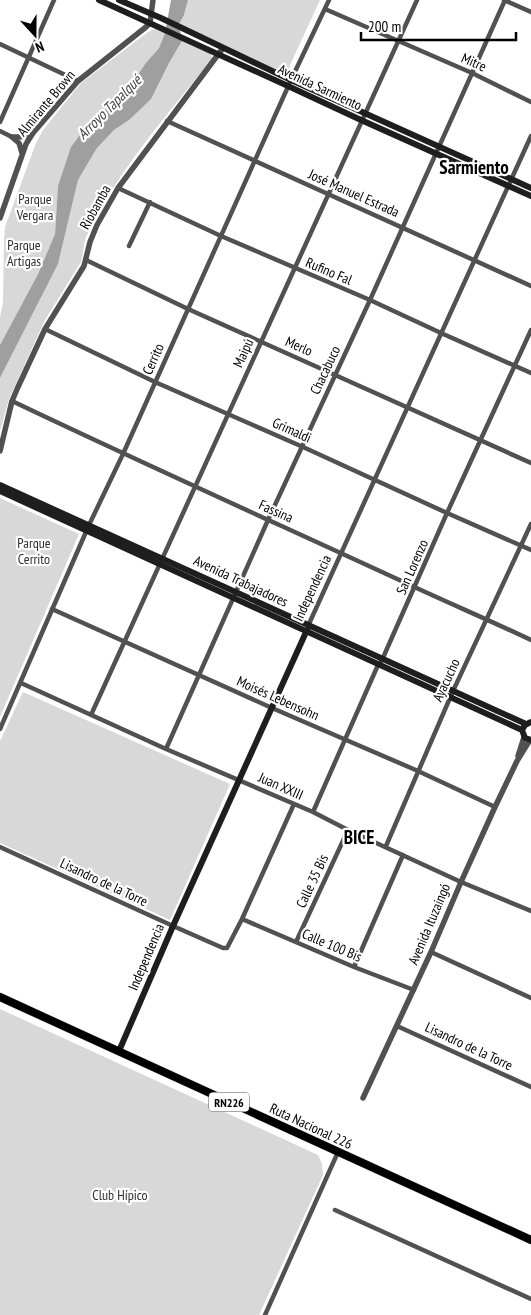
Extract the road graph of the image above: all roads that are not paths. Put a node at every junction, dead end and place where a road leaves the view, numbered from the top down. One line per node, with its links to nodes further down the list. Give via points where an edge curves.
1 (54, 0): 15 (street)
2 (99, 0): 11 (main road, Avenida Sarmiento)
3 (119, 0): 10 (main road, Avenida Sarmiento)
4 (153, 0): 10 (street)
5 (329, 0): 8 (street, Cerrito)
6 (417, 0): 12 (street, Maipú)
7 (505, 0): 9 (street); 16 (street, Chacabuco)
8 (325, 9): 12 (street, Mitre); 18 (street, Cerrito)
9 (531, 12)
10 (151, 14): 11 (street); 14 (main road, Avenida Sarmiento, via 210,42)
11 (153, 25): 14 (main road, Avenida Sarmiento, via 208,50); 17 (street, Almirante Brown)
12 (398, 42): 16 (street, Mitre); 20 (street, Maipú)
13 (0, 44): 15 (street)
14 (221, 51): 18 (main road, Avenida Sarmiento); 23 (street, Riobamba)
15 (28, 57): 17 (street); 22 (street)
16 (472, 73): 19 (street, Mitre); 28 (street, Chacabuco)
17 (78, 81): 25 (street, Almirante Brown)
18 (290, 83): 20 (main road, Avenida Sarmiento); 21 (main road, Avenida Sarmiento); 30 (street, Cerrito)
19 (531, 102)
20 (365, 112): 21 (street, Maipú); 28 (main road, Avenida Sarmiento)
21 (361, 120): 28 (main road, Avenida Sarmiento); 34 (street, Maipú)
22 (0, 122)
23 (167, 122): 30 (street, José Manuel Estrada); 32 (street, Riobamba)
24 (0, 131): 27 (street)
25 (33, 133): 27 (street); 29 (street, Almirante Brown)
26 (531, 136): 31 (street, Independencia)
27 (12, 137): 29 (street, via 19,143)
28 (438, 150): 31 (main road, Avenida Sarmiento); 38 (street, Chacabuco)
29 (23, 154): 37 (street, Almirante Brown)
30 (254, 161): 34 (street, José Manuel Estrada); 39 (street, Cerrito)
31 (510, 182): 33 (main road, Avenida Sarmiento); 35 (main road, Avenida Sarmiento); 42 (street, Independencia)
32 (118, 188): 36 (street, Rufino Fal); 41 (street, Riobamba, via 94,232)
33 (531, 188)
34 (328, 194): 38 (street, José Manuel Estrada); 43 (street, Maipú)
35 (531, 196)
36 (150, 202): 39 (street, Rufino Fal); 40 (street)
37 (0, 217)
38 (402, 227): 42 (street, José Manuel Estrada); 45 (street, Chacabuco)
39 (221, 236): 43 (street, Rufino Fal); 46 (street, Cerrito)
40 (129, 246)
41 (86, 260): 46 (street, Merlo); 47 (street, Riobamba)
42 (474, 260): 44 (street, José Manuel Estrada); 49 (street, Independencia)
43 (294, 268): 45 (street, Rufino Fal); 50 (street, Maipú)
44 (531, 286)
45 (370, 300): 49 (street, Rufino Fal); 53 (street, Chacabuco)
46 (188, 308): 50 (street, Merlo); 54 (street, Cerrito)
47 (45, 329): 54 (street, Grimaldi); 55 (street, Riobamba)
48 (531, 330): 51 (street, San Lorenzo)
49 (441, 334): 51 (street, Rufino Fal); 56 (street, Independencia)
50 (261, 341): 53 (street, Merlo); 57 (street, Maipú)
51 (516, 366): 52 (street, Rufino Fal); 58 (street, San Lorenzo)
52 (531, 373)
53 (335, 375): 56 (street, Merlo); 59 (street, Chacabuco)
54 (155, 382): 57 (street, Grimaldi); 61 (street, Cerrito)
55 (12, 401): 60 (street, Riobamba); 61 (street, Fassina)
56 (408, 407): 58 (street, Merlo); 63 (street, Independencia)
57 (228, 414): 59 (street, Grimaldi); 65 (street, Maipú)
58 (482, 440): 62 (street, Merlo); 67 (street, San Lorenzo)
59 (303, 447): 63 (street, Grimaldi); 68 (street, Chacabuco)
60 (0, 451)
61 (123, 454): 65 (street, Fassina); 69 (street, Cerrito)
62 (531, 463)
63 (374, 480): 67 (street, Grimaldi); 74 (street, Independencia)
64 (0, 485): 69 (main road, Avenida Trabajadores)
65 (196, 488): 68 (street, Fassina); 75 (street, Maipú)
66 (0, 492): 71 (main road, Avenida Trabajadores)
67 (447, 513): 72 (street, Grimaldi); 76 (street, San Lorenzo)
68 (268, 520): 74 (street, Fassina); 77 (street, Chacabuco)
69 (89, 524): 71 (street, Cerrito); 75 (main road, Avenida Trabajadores)
70 (531, 524): 72 (street, Ayacucho)
71 (86, 532): 75 (main road, Avenida Trabajadores); 78 (street, Cerrito)
72 (521, 546): 73 (street, Grimaldi); 79 (street, Ayacucho)
73 (531, 550)
74 (342, 554): 76 (street, Fassina); 80 (street, Independencia)
75 (162, 562): 77 (main road, Avenida Trabajadores); 82 (street, Maipú)
76 (415, 587): 79 (street, Fassina); 83 (street, San Lorenzo)
77 (235, 595): 80 (main road, Avenida Trabajadores); 84 (street, Chacabuco)
78 (52, 609): 82 (street, Moisés Lebensohn); 85 (street, Cerrito)
79 (487, 619): 81 (street, Fassina); 86 (street, Ayacucho)
80 (307, 629): 83 (main road, Avenida Trabajadores); 87 (main road, Independencia)
81 (531, 640)
82 (125, 642): 84 (street, Moisés Lebensohn); 88 (street, Maipú)
83 (380, 662): 86 (main road, Avenida Trabajadores); 91 (street, San Lorenzo)
84 (199, 675): 87 (street, Moisés Lebensohn); 92 (street, Chacabuco)
85 (20, 683): 88 (street, Juan XXIII); 89 (street, Cerrito)
86 (452, 694): 90 (main road, Avenida Trabajadores); 93 (street, Ayacucho)
87 (272, 708): 91 (street, Moisés Lebensohn); 94 (main road, Independencia)
88 (91, 715): 92 (street, Juan XXIII)
89 (0, 729)
90 (528, 730): 96 (street, Avenida Ituzaingó, via 518,760)
91 (346, 740): 93 (street, Moisés Lebensohn); 97 (street, San Lorenzo)
92 (166, 749): 94 (street, Juan XXIII)
93 (418, 771): 96 (street, Moisés Lebensohn); 99 (street, Ayacucho)
94 (239, 780): 95 (street, Juan XXIII); 105 (main road, Independencia)
95 (294, 804): 97 (street, Juan XXIII); 104 (street)
96 (495, 807): 102 (street, Avenida Ituzaingó)
97 (313, 812): 98 (street, Juan XXIII)
98 (348, 830): 99 (street, Juan XXIII); 106 (street, Calle 35 Bis)
99 (386, 846): 101 (street, Juan XXIII)
100 (0, 847): 105 (street, Lisandro de la Torre)
101 (403, 855): 102 (street, Juan XXIII); 108 (street)
102 (461, 882): 103 (street, Juan XXIII); 107 (street, Avenida Ituzaingó)
103 (531, 911)
104 (242, 919): 105 (street, Lisandro de la Torre, via 227,948); 106 (street, Calle 100 Bis)
105 (173, 926): 113 (main road, Independencia)
106 (296, 942): 108 (street, Calle 100 Bis)
107 (431, 952): 109 (street, Avenida Ituzaingó); 111 (street)
108 (354, 967): 109 (street, Calle 100 Bis)
109 (414, 990): 112 (street, Avenida Ituzaingó)
110 (0, 997): 113 (highway, Ruta Nacional 226 / RN226)
111 (531, 998)
112 (397, 1026): 114 (street, Lisandro de la Torre); 115 (street, Avenida Ituzaingó)
113 (119, 1051): 116 (highway, Ruta Nacional 226 / RN226)
114 (531, 1087)
115 (362, 1098)
116 (338, 1152): 118 (highway, Ruta Nacional 226 / RN226); 120 (street)
117 (335, 1210): 119 (street)
118 (531, 1240)
119 (531, 1299)
120 (265, 1315)

